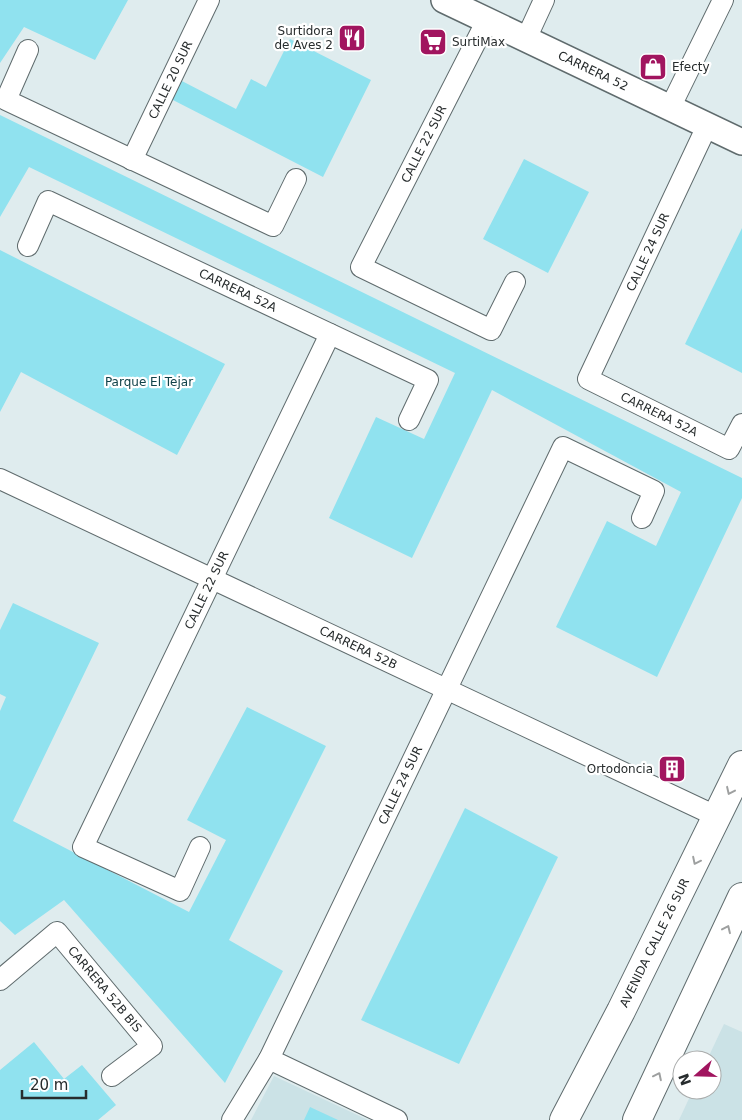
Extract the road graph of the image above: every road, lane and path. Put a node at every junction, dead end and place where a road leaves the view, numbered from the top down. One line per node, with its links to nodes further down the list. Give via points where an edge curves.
1 (210, 0): 11 (street, CALLE 20 SUR)
2 (444, 0): 5 (street, CARRERA 52)
3 (544, 0): 6 (street)
4 (722, 0): 8 (street)
5 (487, 20): 6 (street, CARRERA 52); 14 (street, CALLE 22 SUR, via 361,267 491,330)
6 (526, 39): 8 (street, CARRERA 52)
7 (28, 50): 11 (street, via 6,100)
8 (670, 108): 9 (street, CARRERA 52)
9 (707, 126): 10 (street, CARRERA 52); 16 (street, CALLE 24 SUR)
10 (742, 142)
11 (132, 160): 12 (street, via 272,226)
12 (296, 179)
13 (28, 246): 15 (street, CARRERA 52A, via 48,201)
14 (515, 282)
15 (330, 334): 17 (street, CARRERA 52A, via 428,380); 21 (street, CALLE 22 SUR)
16 (588, 379): 18 (street, CARRERA 52A, via 729,450)
17 (409, 420)
18 (742, 424)
19 (0, 479): 21 (street, CARRERA 52B)
20 (642, 518): 22 (street, CALLE 24 SUR, via 654,491 563,446)
21 (212, 579): 22 (street, CARRERA 52B); 25 (street, CALLE 22 SUR, via 83,847 180,890)
22 (447, 690): 24 (street, CARRERA 52B); 29 (street, CALLE 24 SUR)
23 (742, 765): 24 (main road, AVENIDA CALLE 26 SUR, one-way to 24)
24 (718, 817): 28 (main road, AVENIDA CALLE 26 SUR, one-way to 28)
25 (200, 847)
26 (742, 898): 35 (main road, one-way to 26)
27 (0, 980): 30 (street, CARRERA 52B BIS, via 57,932 152,1046)
28 (621, 1011): 33 (main road); 34 (main road, AVENIDA CALLE 26 SUR)
29 (269, 1059): 31 (street, CALLE 24 SUR); 32 (street)
30 (112, 1076)
31 (232, 1120)
32 (397, 1120)
33 (553, 1120)
34 (564, 1120)
35 (637, 1120)

